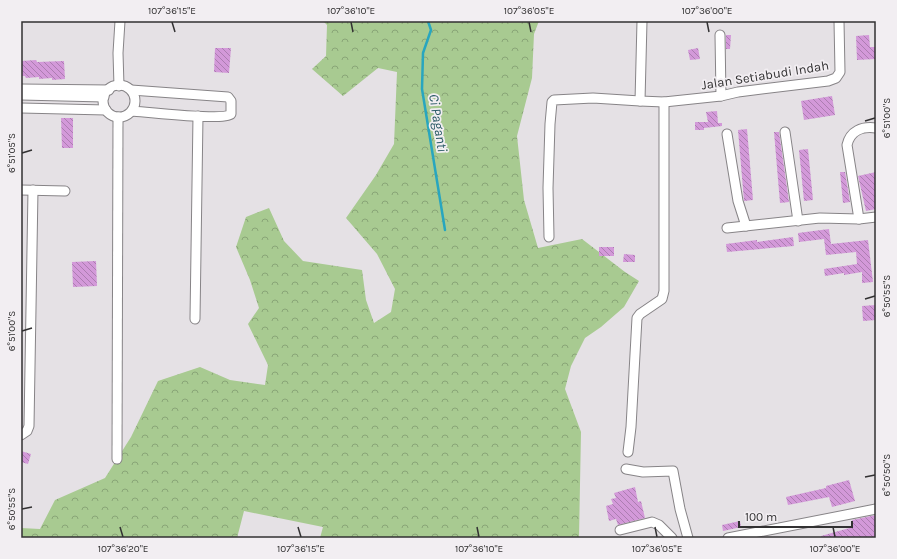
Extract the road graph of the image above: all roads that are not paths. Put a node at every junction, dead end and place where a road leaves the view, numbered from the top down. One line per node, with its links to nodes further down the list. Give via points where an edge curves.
1 (120, 21): 5 (street)
2 (642, 21): 11 (street)
3 (839, 21): 9 (street, Jalan Setiabudi Indah, via 840,72 836,78)
4 (720, 35): 9 (street)
5 (119, 86): 7 (street); 10 (street, via 114,87)
6 (21, 89): 10 (street)
7 (131, 90): 15 (street, via 135,100); 16 (street, via 230,99 230,116)
8 (21, 95): 10 (street)
9 (722, 96): 12 (street, Jalan Setiabudi Indah)
10 (106, 100): 13 (street); 14 (street); 17 (street, via 111,114)
11 (640, 101): 12 (street, Jalan Setiabudi Indah); 29 (street, Jalan Setiabudi Indah, via 593,98 552,102)
12 (664, 102): 32 (street, via 664,290 662,299 637,318)
13 (21, 103)
14 (21, 108)
15 (132, 111): 16 (street); 17 (street)
16 (198, 116): 30 (street)
17 (118, 117): 33 (street)
18 (876, 128): 25 (street, via 864,128 853,133 847,145)
19 (785, 132): 26 (street)
20 (726, 134): 27 (street, via 738,201)
21 (21, 190): 22 (street)
22 (33, 190): 23 (street); 31 (street, via 29,426)
23 (65, 191)
24 (876, 217): 25 (street)
25 (859, 219): 26 (street)
26 (798, 220): 27 (street)
27 (746, 226): 28 (street)
28 (728, 228)
29 (549, 237)
30 (195, 319)
31 (21, 435)
32 (628, 452)
33 (117, 459)
34 (626, 469): 38 (street, via 643,472 673,471)
35 (876, 509): 39 (street)
36 (620, 530): 37 (street, via 652,522 659,525)
37 (672, 538)
38 (688, 538)
39 (728, 538)

